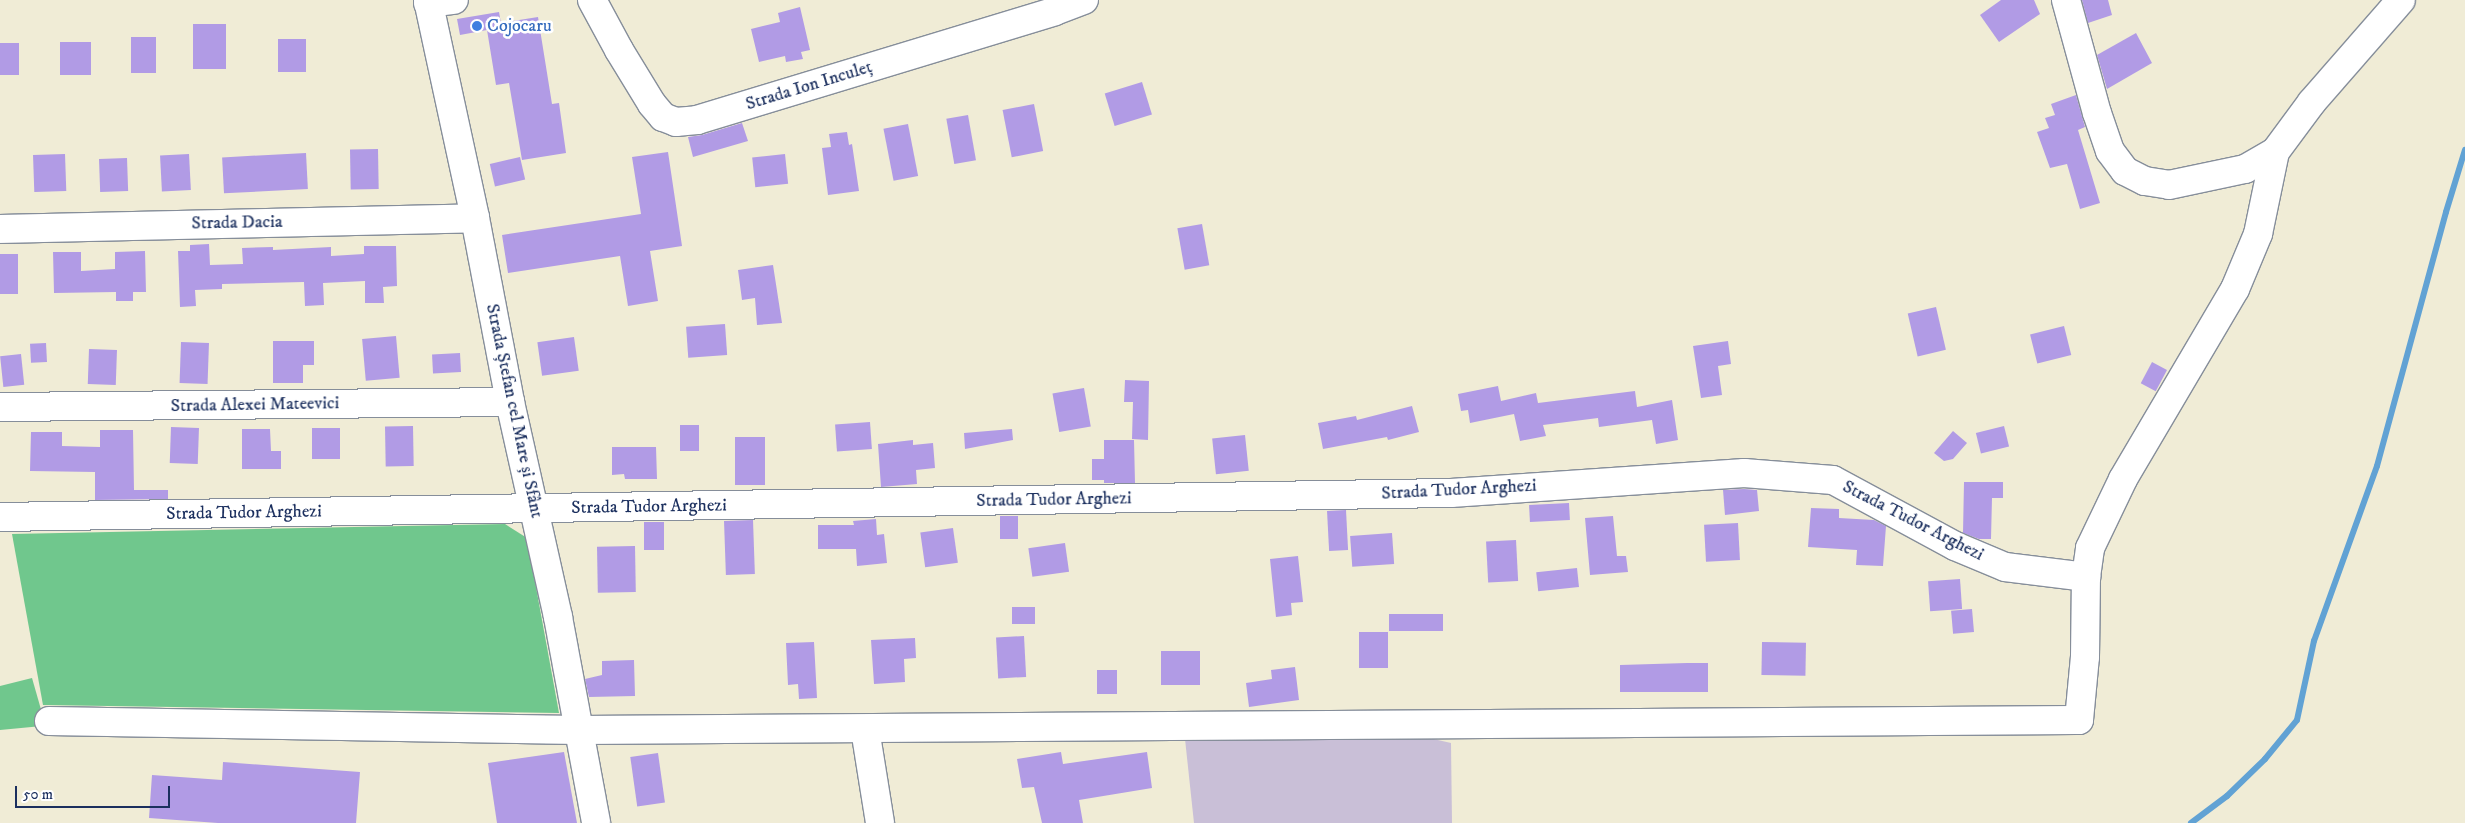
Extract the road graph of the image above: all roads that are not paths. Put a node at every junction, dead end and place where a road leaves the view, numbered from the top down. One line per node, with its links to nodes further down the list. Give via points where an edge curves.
1 (592, 0): 2 (street, Strada Ion Inculeț, via 652,104 663,117 676,122 697,120)
2 (1084, 0)
3 (2066, 0): 6 (street, via 2097,114 2110,151 2124,171 2145,181 2168,184 2245,169)
4 (2401, 0): 6 (street, via 2312,102)
5 (437, 1): 7 (street, Strada Ștefan cel Mare și Sfânt)
6 (2275, 152): 13 (street, via 2258,234 2235,289 2123,479 2090,548)
7 (475, 218): 8 (street, Strada Dacia); 9 (street, Strada Ștefan cel Mare și Sfânt)
8 (0, 229)
9 (510, 402): 10 (street, Strada Alexei Mateevici); 11 (street, Strada Ștefan cel Mare și Sfânt)
10 (0, 407)
11 (533, 509): 12 (street, Strada Tudor Arghezi); 13 (street, Strada Tudor Arghezi, via 1451,493 1744,473 1833,480 1955,546 2005,567); 16 (street, Strada Ștefan cel Mare și Sfânt)
12 (0, 517)
13 (2086, 577): 15 (street, via 2079,720)
14 (49, 721): 16 (street)
15 (865, 729): 16 (street); 18 (street)
16 (580, 730): 17 (street, Strada Ștefan cel Mare și Sfânt)
17 (596, 823)
18 (880, 823)

